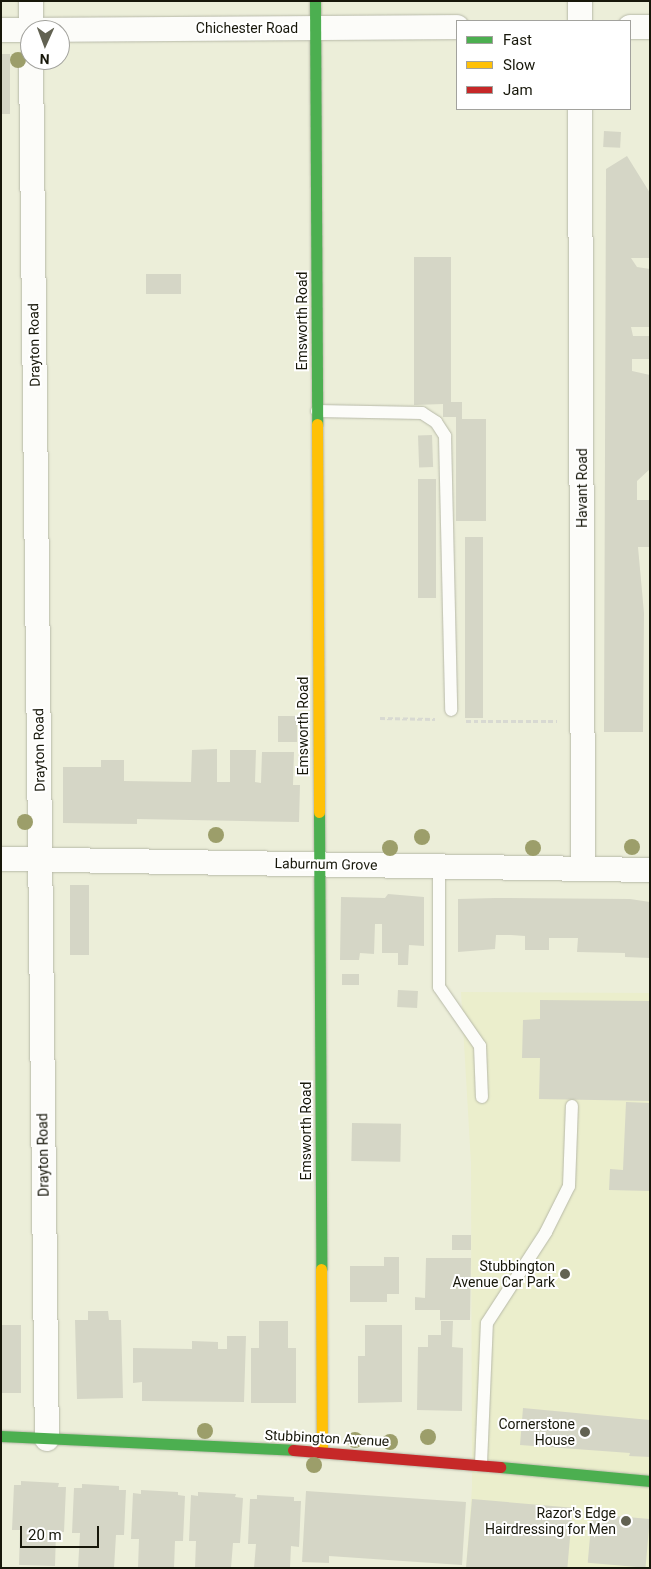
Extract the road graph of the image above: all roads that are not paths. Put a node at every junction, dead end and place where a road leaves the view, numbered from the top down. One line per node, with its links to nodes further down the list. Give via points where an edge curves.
1 (31, 1): 4 (street)
2 (315, 1): 9 (street, Emsworth Road)
3 (580, 1): 5 (street)
4 (30, 20)
5 (580, 20)
6 (456, 27): 9 (street, Chichester Road)
7 (631, 27): 8 (street)
8 (650, 27)
9 (315, 28): 12 (street, Chichester Road); 15 (street, Emsworth Road)
10 (1, 30): 11 (street)
11 (20, 30)
12 (70, 30)
13 (31, 70): 18 (street, Drayton Road)
14 (580, 110): 21 (street, Havant Road)
15 (317, 411): 16 (lane, via 422,413 436,422 445,436); 19 (street, Emsworth Road)
16 (455, 715)
17 (1, 859): 18 (street, Laburnum Grove)
18 (40, 860): 19 (street, Laburnum Grove); 26 (street, Drayton Road)
19 (319, 864): 20 (street, Laburnum Grove); 27 (street, Emsworth Road)
20 (439, 865): 21 (street, Laburnum Grove); 23 (lane, via 439,987 480,1046)
21 (583, 868): 22 (street, Laburnum Grove)
22 (650, 870)
23 (482, 1097)
24 (572, 1106): 28 (lane, via 569,1186 546,1232 487,1323)
25 (1, 1436): 26 (street, Stubbington Avenue)
26 (47, 1439): 27 (street, Stubbington Avenue)
27 (322, 1451): 28 (street, Stubbington Avenue)
28 (481, 1464): 29 (street, Stubbington Avenue)
29 (650, 1481)

